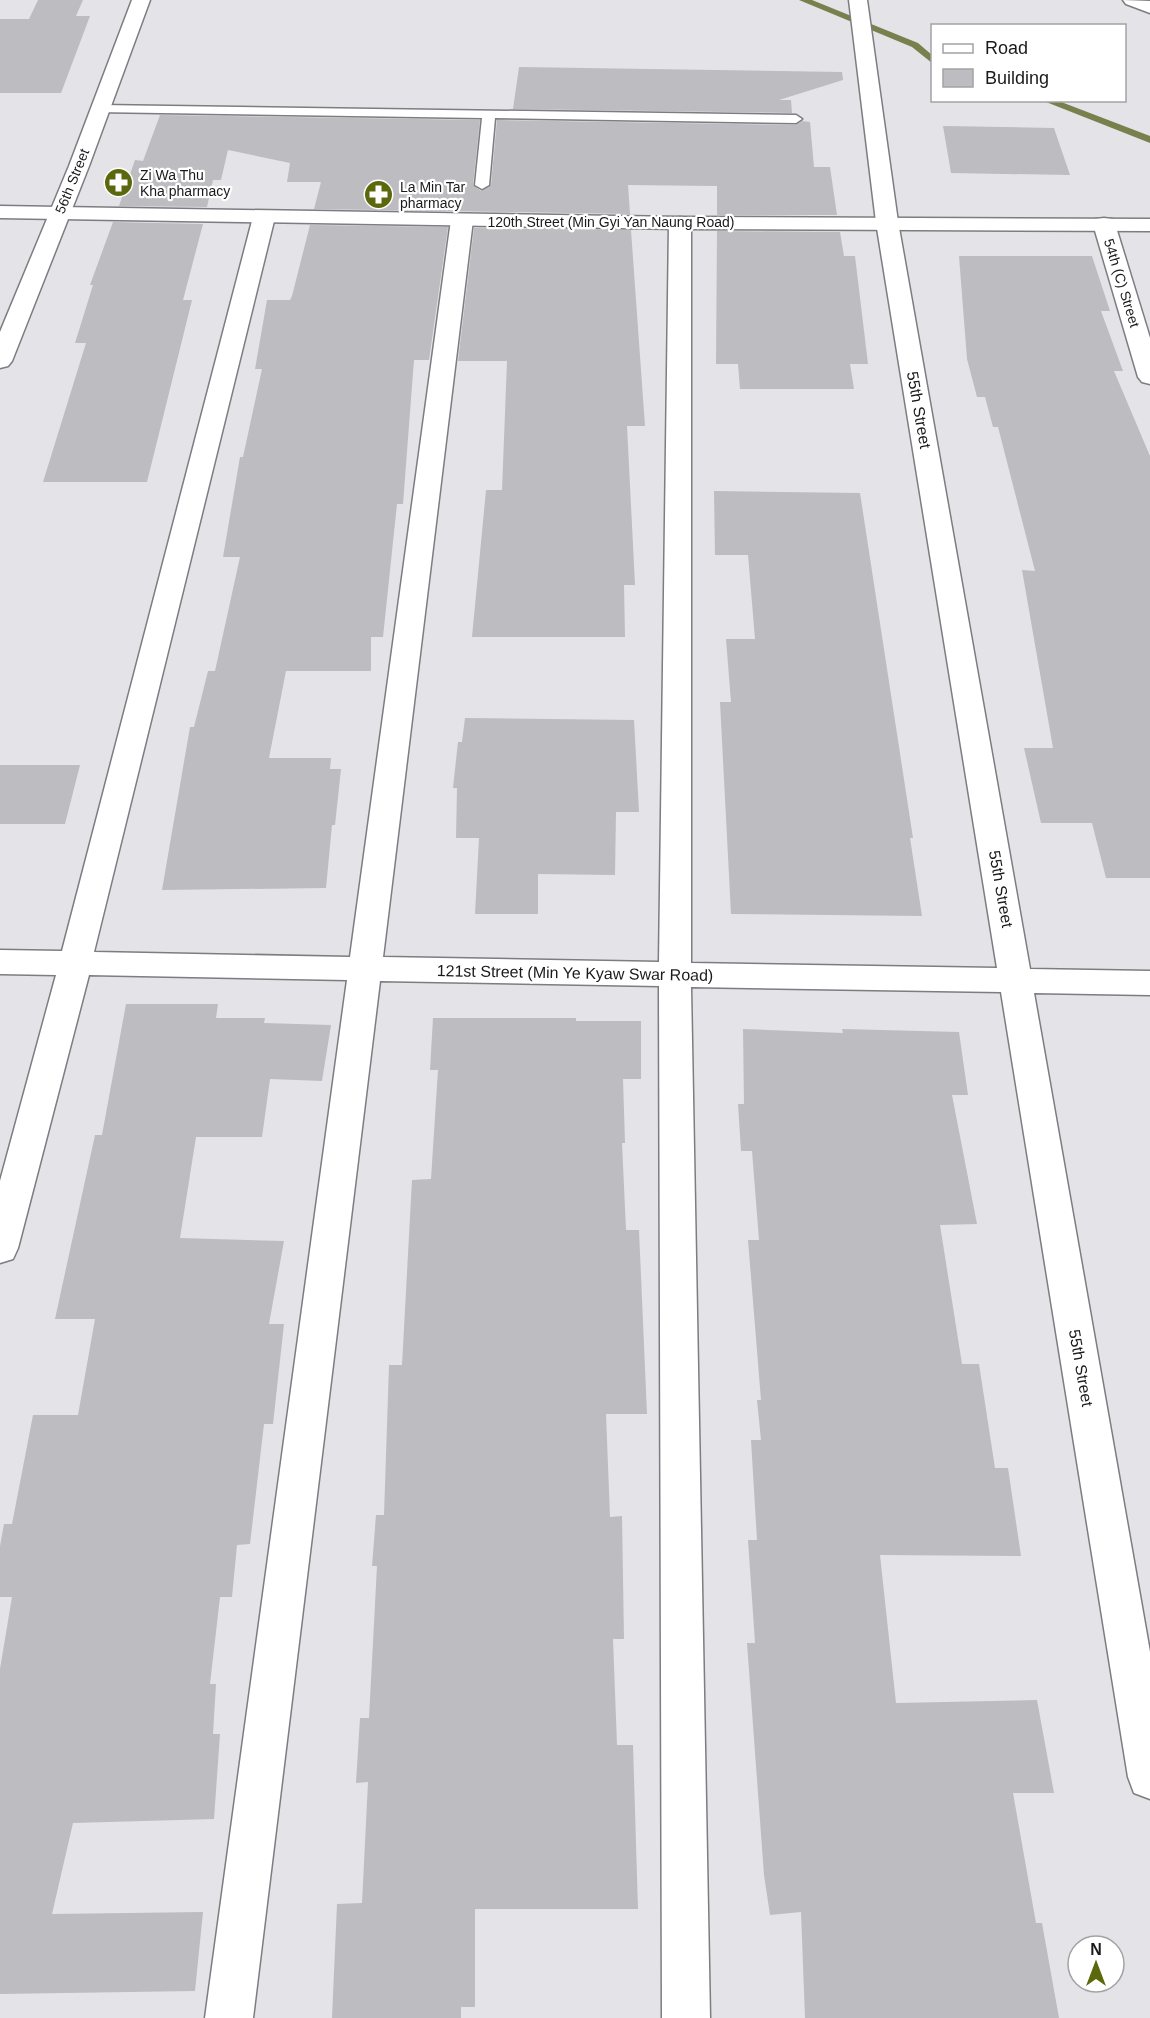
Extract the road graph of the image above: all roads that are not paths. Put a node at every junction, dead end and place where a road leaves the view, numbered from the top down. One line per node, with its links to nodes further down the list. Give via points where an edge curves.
1 (141, 0): 5 (street, 56th Street)
2 (1132, 0): 4 (street)
3 (859, 7): 13 (street, 55th Street)
4 (1150, 7)
5 (100, 109): 6 (lane); 10 (street, 56th Street)
6 (489, 116): 7 (lane); 8 (lane)
7 (796, 119)
8 (482, 185)
9 (0, 212): 10 (street, 120th Street (Min Gyi Yan Naung Road))
10 (60, 213): 11 (street, 120th Street (Min Gyi Yan Naung Road)); 17 (street, 56th Street)
11 (264, 217): 12 (street, 120th Street (Min Gyi Yan Naung Road)); 20 (street)
12 (462, 220): 14 (street, 120th Street (Min Gyi Yan Naung Road)); 21 (street)
13 (887, 222): 14 (street, 120th Street (Min Gyi Yan Naung Road)); 15 (street, 120th Street (Min Gyi Yan Naung Road)); 23 (street, 55th Street)
14 (680, 223): 22 (street)
15 (1104, 224): 16 (street, 120th Street (Min Gyi Yan Naung Road)); 18 (street, 54th (C) Street)
16 (1150, 225)
17 (0, 362)
18 (1150, 377)
19 (0, 962): 20 (street, 121st Street (Min Ye Kyaw Swar Road))
20 (75, 964): 21 (street, 121st Street (Min Ye Kyaw Swar Road)); 25 (street)
21 (364, 969): 22 (street, 121st Street (Min Ye Kyaw Swar Road)); 27 (street)
22 (675, 975): 23 (street, 121st Street (Min Ye Kyaw Swar Road)); 28 (street)
23 (1016, 981): 24 (street, 121st Street (Min Ye Kyaw Swar Road)); 26 (street, 55th Street)
24 (1150, 983)
25 (0, 1248)
26 (1150, 1777)
27 (229, 2018)
28 (686, 2018)

